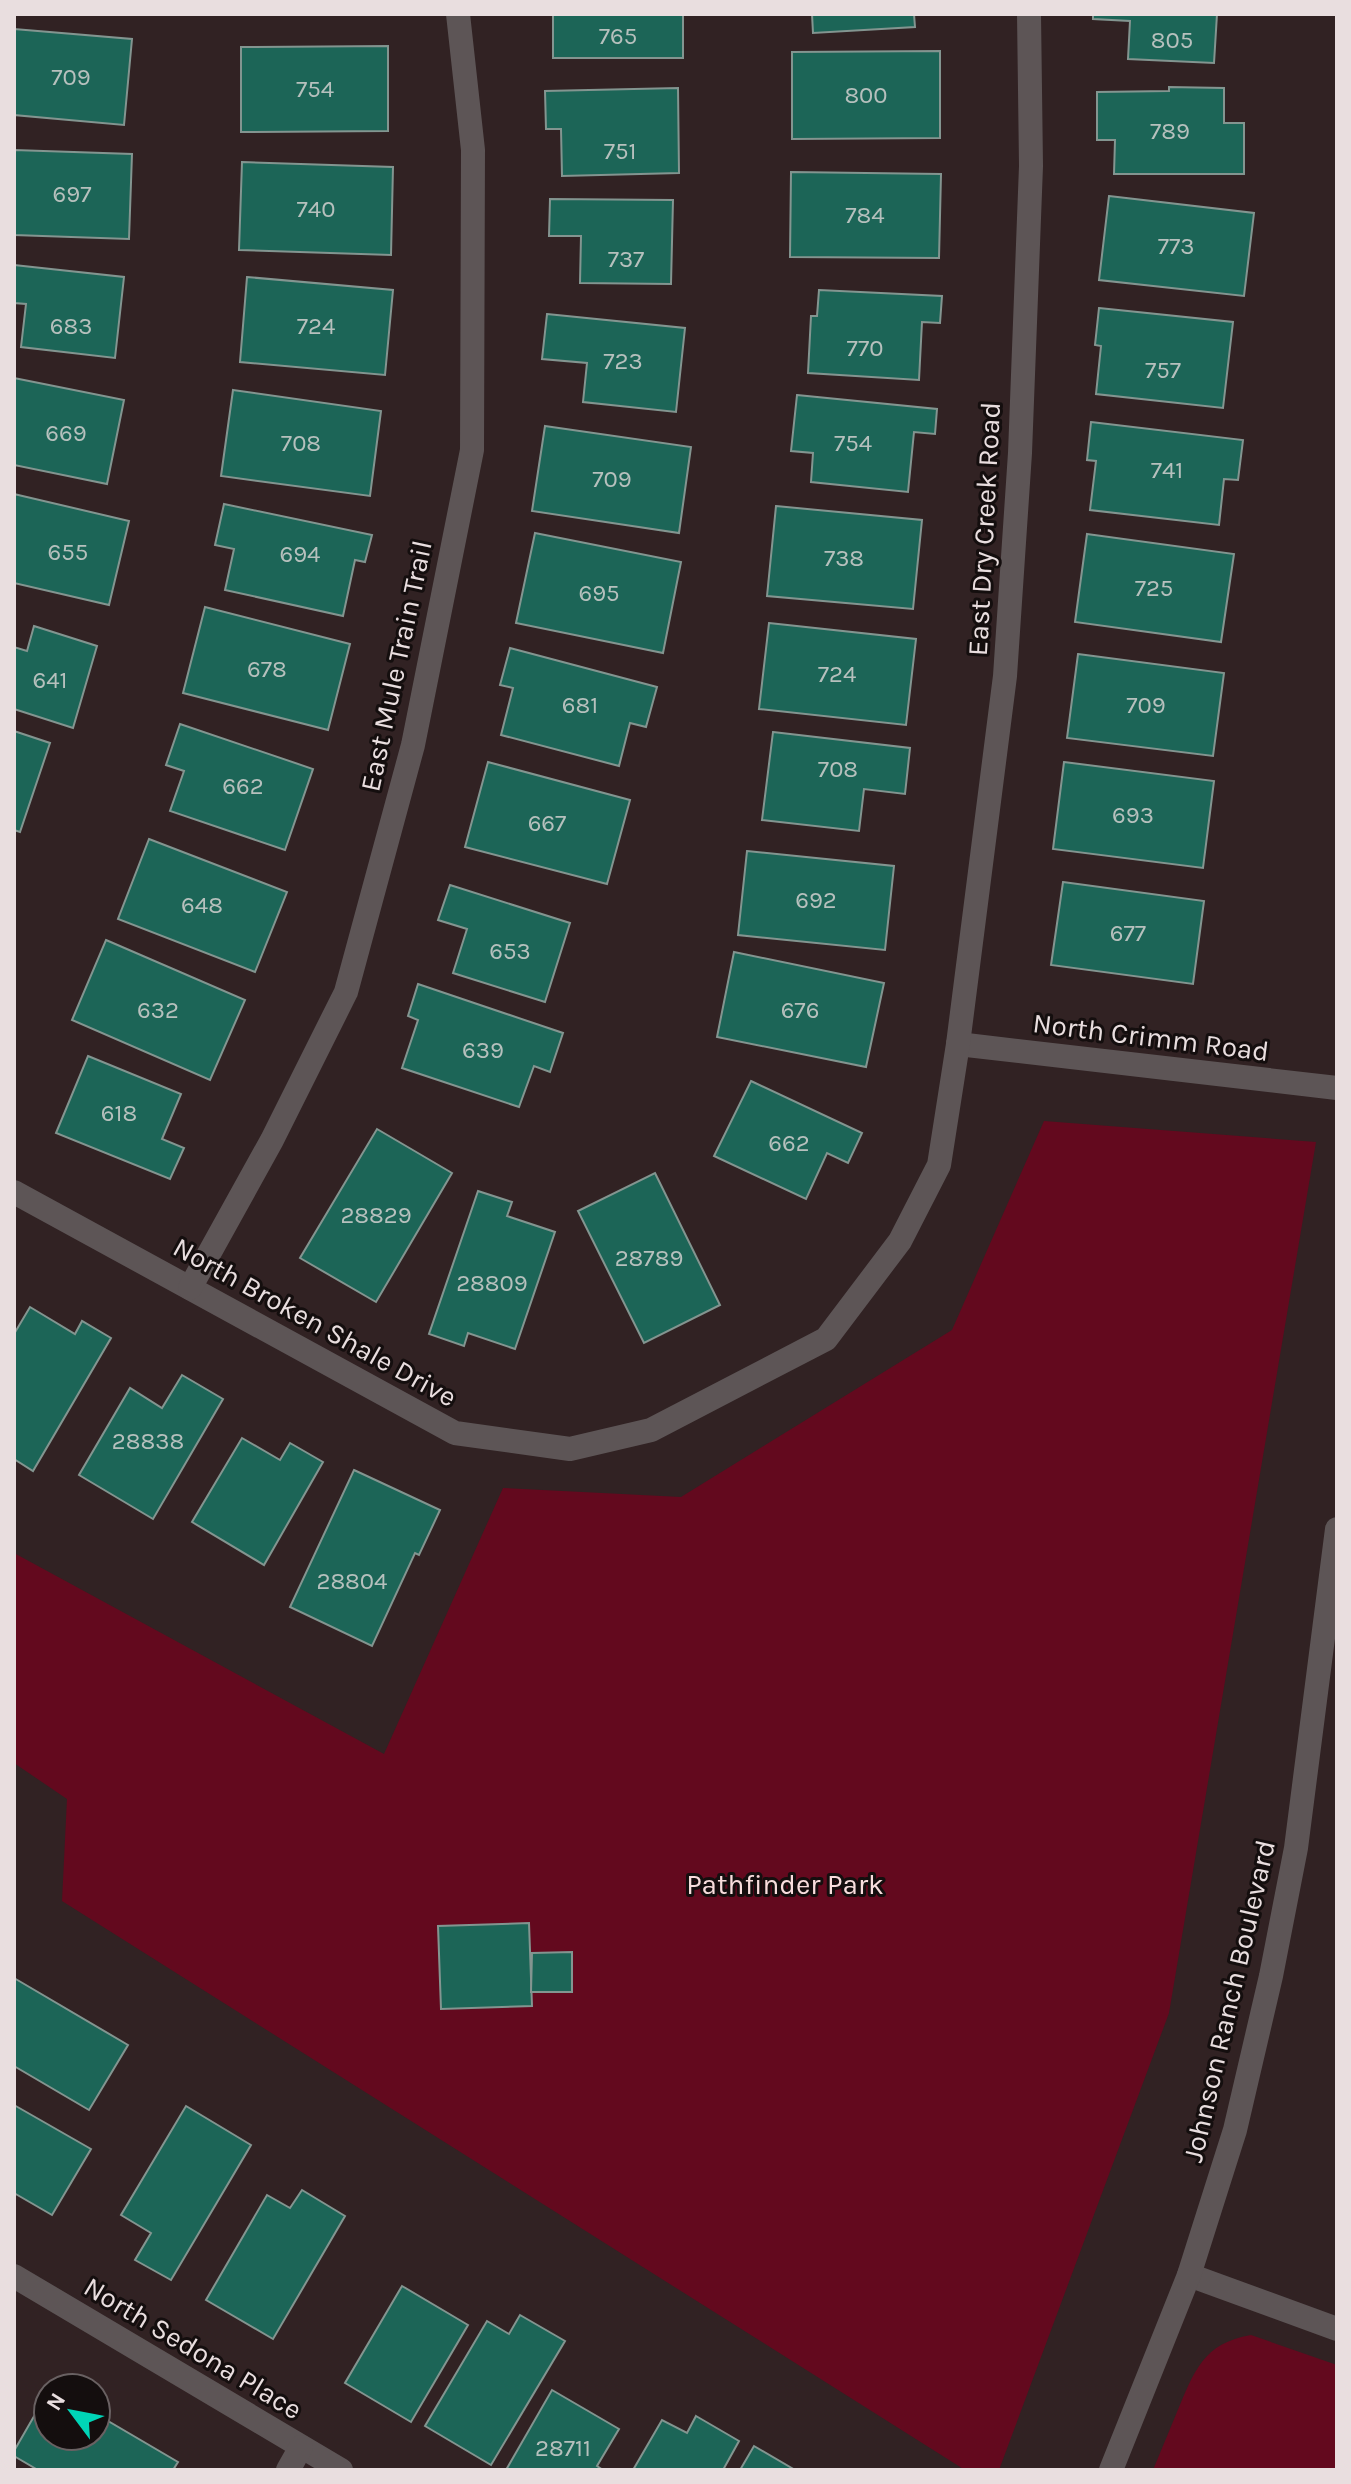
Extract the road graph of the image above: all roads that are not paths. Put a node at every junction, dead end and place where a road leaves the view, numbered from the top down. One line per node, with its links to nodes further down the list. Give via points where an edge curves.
1 (458, 14): 6 (street, East Mule Train Trail, via 473,150 472,450 413,745 346,992)
2 (1029, 14): 3 (street, East Dry Creek Road, via 1031,166 1005,676)
3 (958, 1044): 4 (street, North Crimm Road); 6 (street, North Broken Shale Drive, via 939,1165 900,1241 826,1339 651,1430 570,1449 455,1433)
4 (1337, 1088)
5 (14, 1192): 6 (street, North Broken Shale Drive)
6 (190, 1288)
7 (1337, 1529): 8 (street, Johnson Ranch Boulevard, via 1296,1848 1277,1948 1235,2130)
8 (1189, 2275): 10 (street); 14 (street, Johnson Ranch Boulevard)
9 (14, 2276): 11 (street, North Sedona Place)
10 (1337, 2329)
11 (301, 2447): 12 (street); 13 (street, North Sedona Place)
12 (288, 2470)
13 (341, 2470)
14 (1111, 2470)

